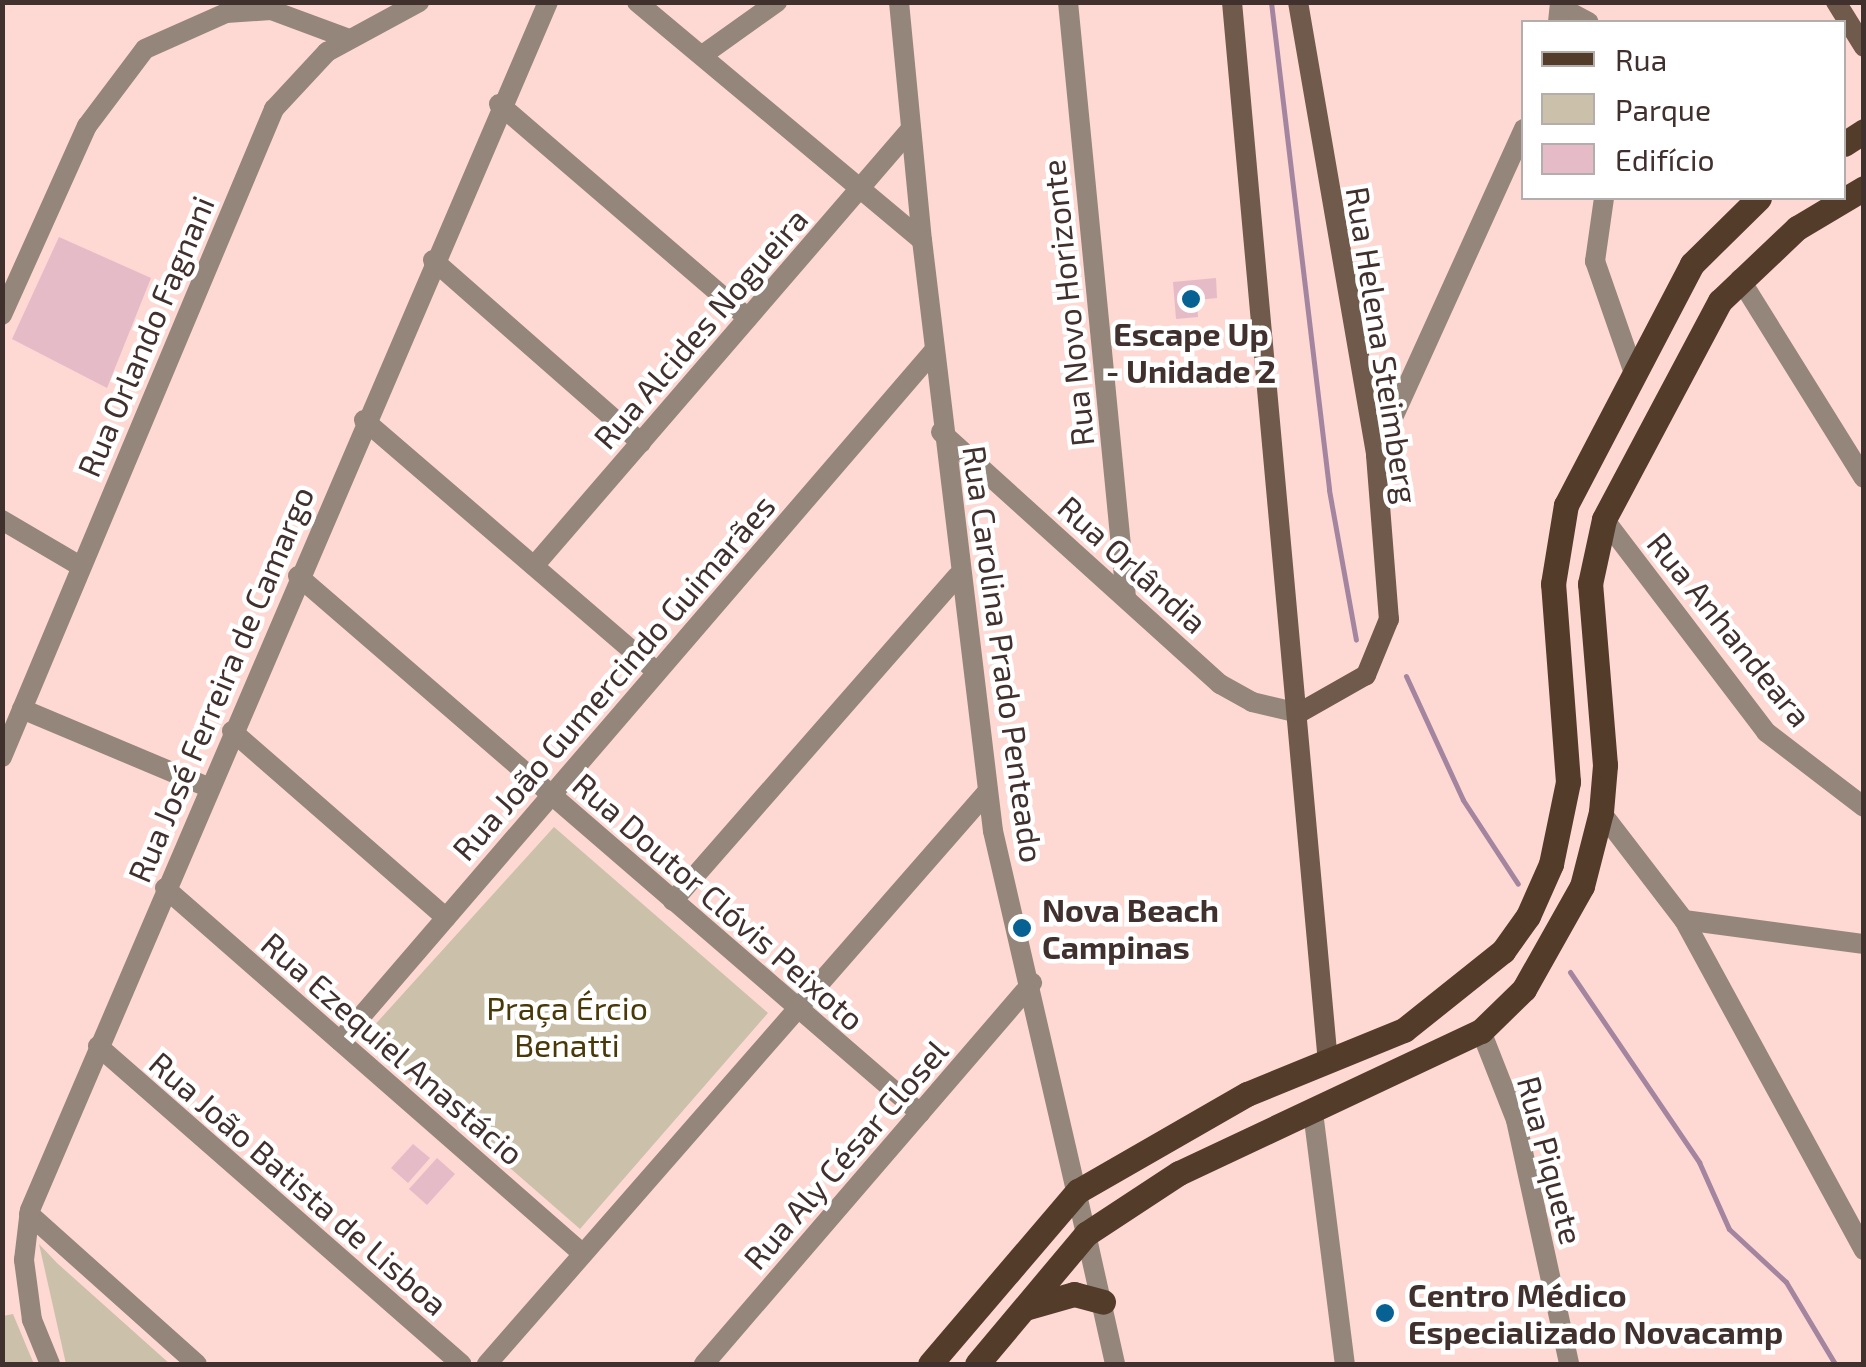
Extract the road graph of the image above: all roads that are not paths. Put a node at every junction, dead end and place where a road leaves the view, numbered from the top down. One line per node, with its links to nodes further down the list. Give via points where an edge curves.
1 (420, 2): 12 (street, Rua Orlando Fagnani)
2 (529, 2): 11 (street, Rua José Ferreira de Camargo)
3 (548, 2): 11 (street, Rua José Ferreira de Camargo)
4 (637, 2): 14 (street)
5 (777, 2): 14 (street)
6 (900, 2): 16 (street, Rua Carolina Prado Penteado)
7 (1068, 2): 40 (street, Rua Novo Horizonte)
8 (1232, 2): 43 (main road)
9 (1298, 2): 32 (main road, Rua Helena Steimberg)
10 (1836, 2): 13 (main road)
11 (530, 37): 15 (street, Rua José Ferreira de Camargo)
12 (349, 40): 25 (street, via 271,10 226,14 145,49 87,126); 36 (street, Rua Orlando Fagnani, via 298,76 274,109)
13 (1864, 47)
14 (704, 54): 18 (street)
15 (499, 104): 23 (street, Rua José Ferreira de Camargo); 26 (street)
16 (911, 129): 18 (street, Rua Alcides Nogueira); 22 (street, Rua Carolina Prado Penteado)
17 (1521, 136): 32 (street)
18 (860, 188): 22 (street); 26 (street, Rua Alcides Nogueira)
19 (1604, 200): 28 (street, via 1595,261)
20 (1758, 200): 28 (main road, via 1692,264)
21 (1844, 200): 24 (main road, via 1797,228)
22 (922, 240): 27 (street, Rua Carolina Prado Penteado)
23 (432, 260): 29 (street, Rua José Ferreira de Camargo); 31 (street)
24 (1740, 279): 33 (street); 34 (main road, via 1627,464)
25 (2, 315)
26 (748, 318): 31 (street, Rua Alcides Nogueira)
27 (932, 353): 30 (street, Rua Carolina Prado Penteado); 41 (street, Rua João Gumercindo Guimarães)
28 (1632, 370): 46 (main road, via 1566,505 1558,544)
29 (364, 420): 37 (street); 38 (street, Rua José Ferreira de Camargo)
30 (941, 432): 39 (street, Rua Carolina Prado Penteado); 40 (street, Rua Orlândia)
31 (640, 443): 37 (street, Rua Alcides Nogueira)
32 (1376, 456): 43 (main road, Rua Helena Steimberg, via 1384,641 1356,685)
33 (1864, 478)
34 (1604, 519): 47 (main road, via 1590,584); 51 (street, Rua Anhandeara, via 1766,732)
35 (2, 520): 36 (street)
36 (80, 566): 42 (street, Rua Orlando Fagnani)
37 (534, 566): 41 (street)
38 (298, 576): 44 (street, Rua José Ferreira de Camargo); 50 (street, Rua Doutor Clóvis Peixoto)
39 (958, 576): 49 (street, Rua Carolina Prado Penteado); 54 (street)
40 (1126, 598): 43 (street, Rua Orlândia, via 1220,684 1252,702)
41 (658, 672): 50 (street, Rua João Gumercindo Guimarães)
42 (22, 709): 45 (street, Rua Orlando Fagnani); 48 (street)
43 (1299, 713): 64 (main road)
44 (232, 731): 48 (street, Rua José Ferreira de Camargo); 55 (street)
45 (2, 757)
46 (1568, 782): 47 (main road, via 1587,773); 59 (main road, via 1552,864 1528,916)
47 (1604, 782): 52 (main road)
48 (208, 786): 53 (street, Rua José Ferreira de Camargo)
49 (988, 790): 58 (street, Rua Carolina Prado Penteado); 60 (street)
50 (550, 796): 54 (street, Rua Doutor Clóvis Peixoto); 55 (street, Rua João Gumercindo Guimarães)
51 (1864, 807)
52 (1601, 812): 56 (street); 61 (main road, via 1560,936)
53 (165, 888): 62 (street, Rua Ezequiel Anastácio); 63 (street, Rua José Ferreira de Camargo)
54 (673, 901): 60 (street, Rua Doutor Clóvis Peixoto)
55 (446, 918): 62 (street, Rua João Gumercindo Guimarães)
56 (1684, 920): 57 (street); 72 (street)
57 (1864, 944)
58 (1032, 983): 66 (street, Rua Aly César Closel); 69 (street, Rua Carolina Prado Penteado)
59 (1457, 994): 61 (main road); 64 (main road, via 1404,1030)
60 (794, 1005): 66 (street, Rua Doutor Clóvis Peixoto); 73 (street)
61 (1482, 1031): 65 (main road); 85 (street, Rua Piquete, via 1516,1120)
62 (340, 1041): 73 (street, Rua Ezequiel Anastácio)
63 (98, 1046): 70 (street, Rua José Ferreira de Camargo); 78 (street, Rua João Batista de Lisboa)
64 (1328, 1062): 67 (main road)
65 (1314, 1112): 68 (main road); 84 (street)
66 (920, 1113): 80 (street, Rua Aly César Closel)
67 (1161, 1137): 68 (main road); 69 (main road)
68 (1179, 1173): 71 (main road)
69 (1078, 1192): 71 (street, Rua Carolina Prado Penteado); 81 (main road)
70 (30, 1214): 76 (street, Rua José Ferreira de Camargo, via 30,1305); 77 (street)
71 (1086, 1234): 74 (street, Rua Carolina Prado Penteado); 75 (main road)
72 (1864, 1250)
73 (582, 1253): 79 (street)
74 (1103, 1302): 75 (main road, via 1074,1294); 83 (street, Rua Carolina Prado Penteado)
75 (1026, 1308): 82 (main road)
76 (50, 1364)
77 (197, 1364)
78 (461, 1364)
79 (487, 1364)
80 (704, 1364)
81 (930, 1364)
82 (977, 1364)
83 (1114, 1364)
84 (1345, 1364)
85 (1568, 1364)

